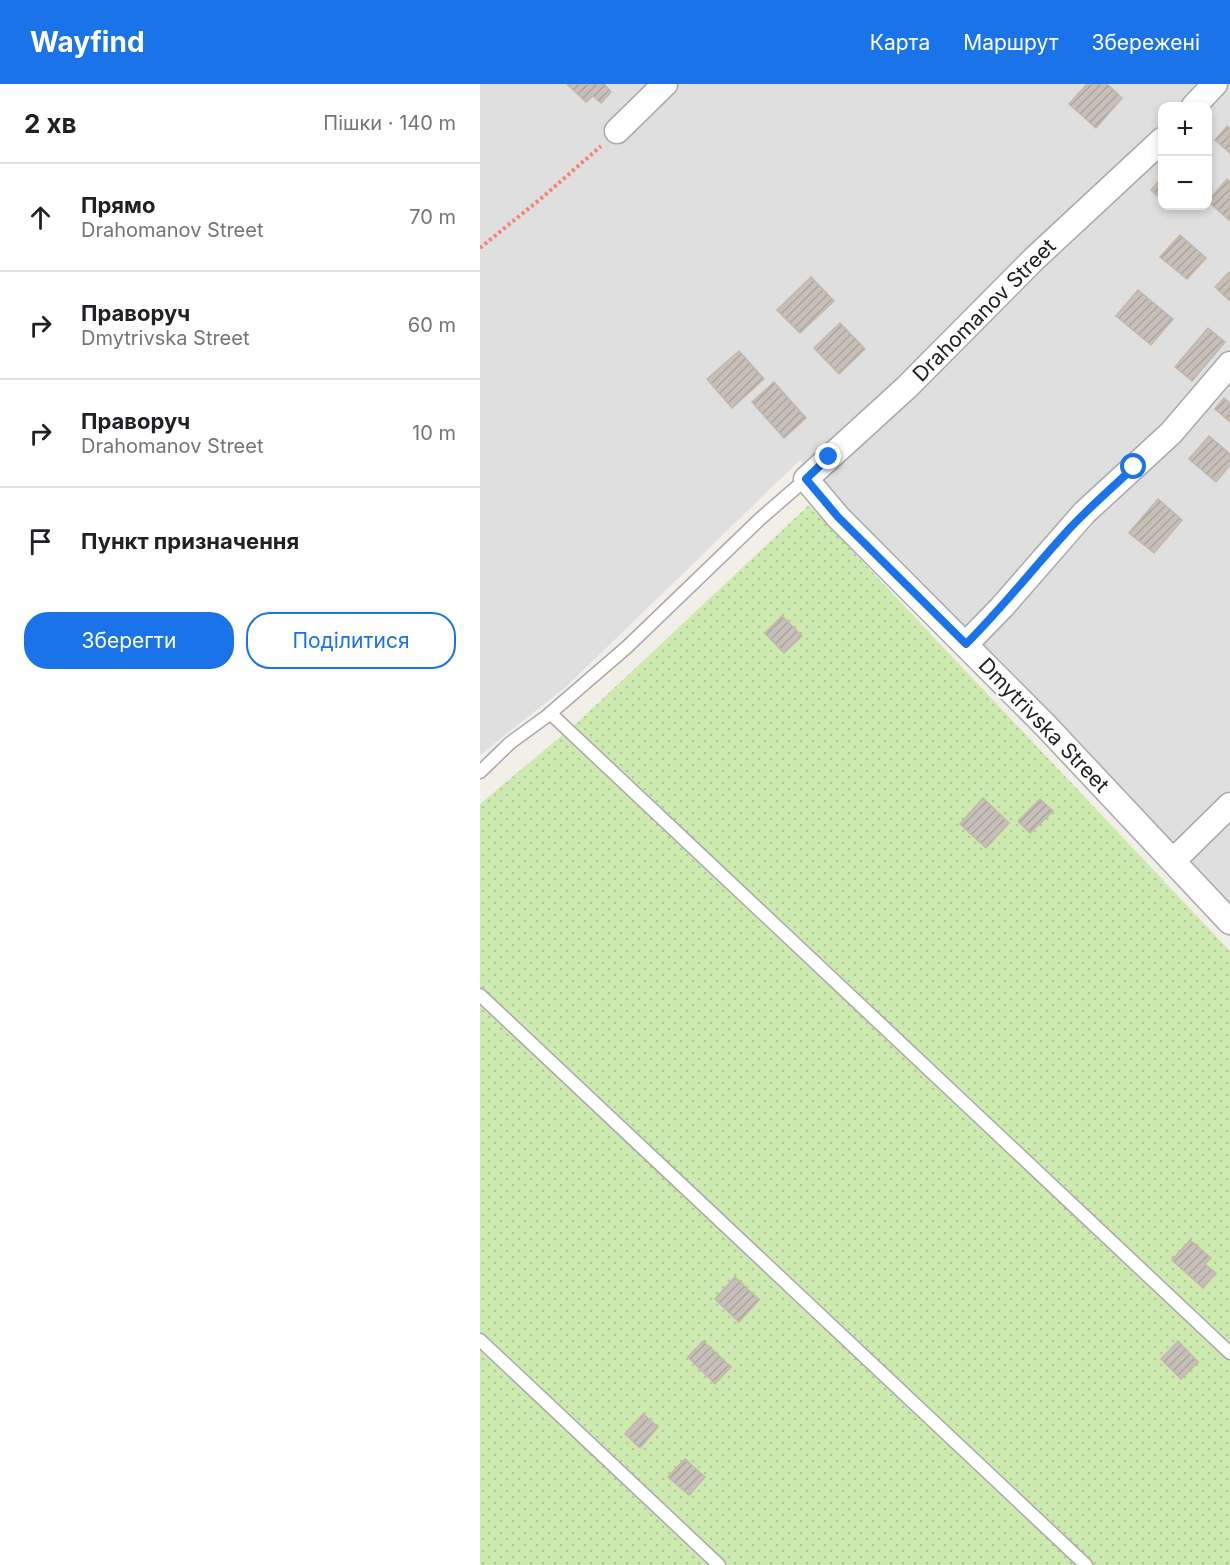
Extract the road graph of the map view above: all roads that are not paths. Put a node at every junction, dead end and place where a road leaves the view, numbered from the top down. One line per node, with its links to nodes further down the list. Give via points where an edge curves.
1 (665, 84): 4 (street)
2 (1215, 84): 3 (street)
3 (1198, 102)
4 (617, 131)
5 (1158, 144): 7 (street, Drahomanov Street)
6 (1230, 364): 8 (street, via 1171,433 1084,513)
7 (806, 479): 8 (street, Dmytrivska Street, via 846,525); 9 (lane, via 627,647)
8 (966, 644): 12 (street, Dmytrivska Street)
9 (550, 713): 10 (lane); 16 (lane)
10 (480, 772)
11 (1230, 805): 12 (street)
12 (1173, 861): 13 (street, Dmytrivska Street)
13 (1230, 922)
14 (480, 995): 18 (lane)
15 (480, 1340): 17 (lane)
16 (1230, 1353)
17 (719, 1565)
18 (1086, 1565)

